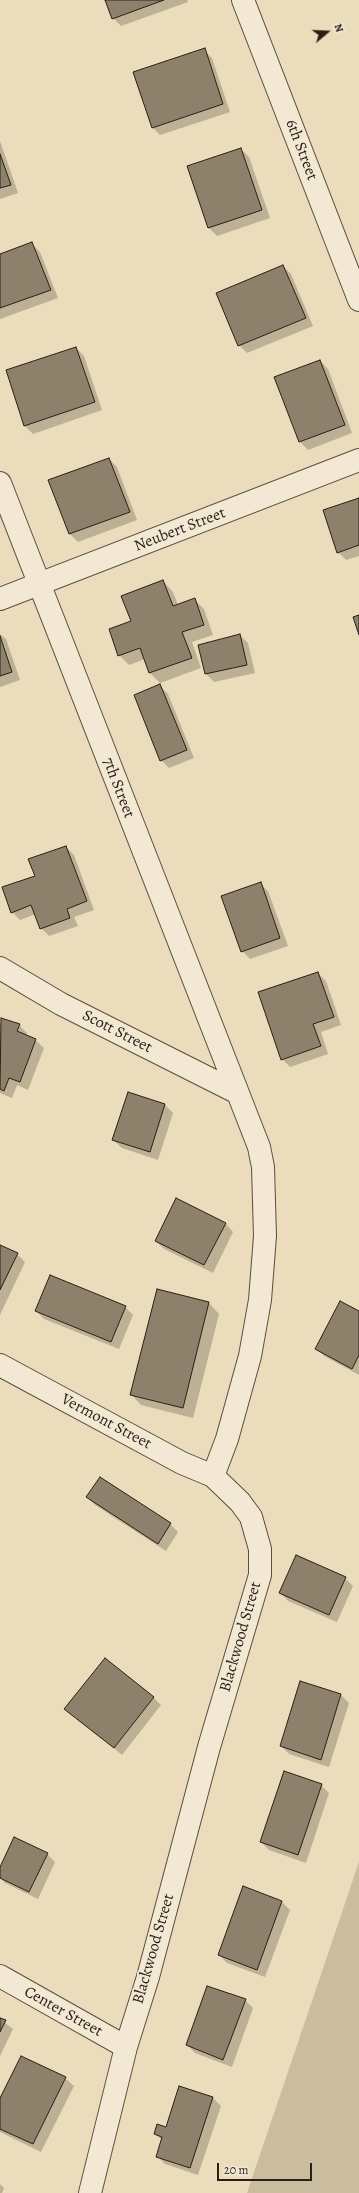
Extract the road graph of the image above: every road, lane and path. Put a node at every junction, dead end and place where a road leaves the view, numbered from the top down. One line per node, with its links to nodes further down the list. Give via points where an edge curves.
1 (243, 0): 2 (street, 6th Street)
2 (359, 300)
3 (359, 460): 5 (street, Neubert Street)
4 (0, 483): 5 (street, 7th Street)
5 (39, 584): 6 (street, Neubert Street); 8 (street, 7th Street)
6 (0, 599)
7 (0, 968): 8 (street, Scott Street, via 61,1004)
8 (236, 1092): 10 (street, via 259,1147 263,1167 265,1236 260,1300 250,1356 227,1439)
9 (0, 1365): 10 (street, Vermont Street, via 182,1463)
10 (213, 1476): 12 (street, Blackwood Street, via 240,1502 251,1517 260,1549 260,1575 209,1747 148,1977)
11 (0, 1976): 12 (street, Center Street)
12 (126, 2047): 13 (street, Blackwood Street)
13 (90, 2193)

